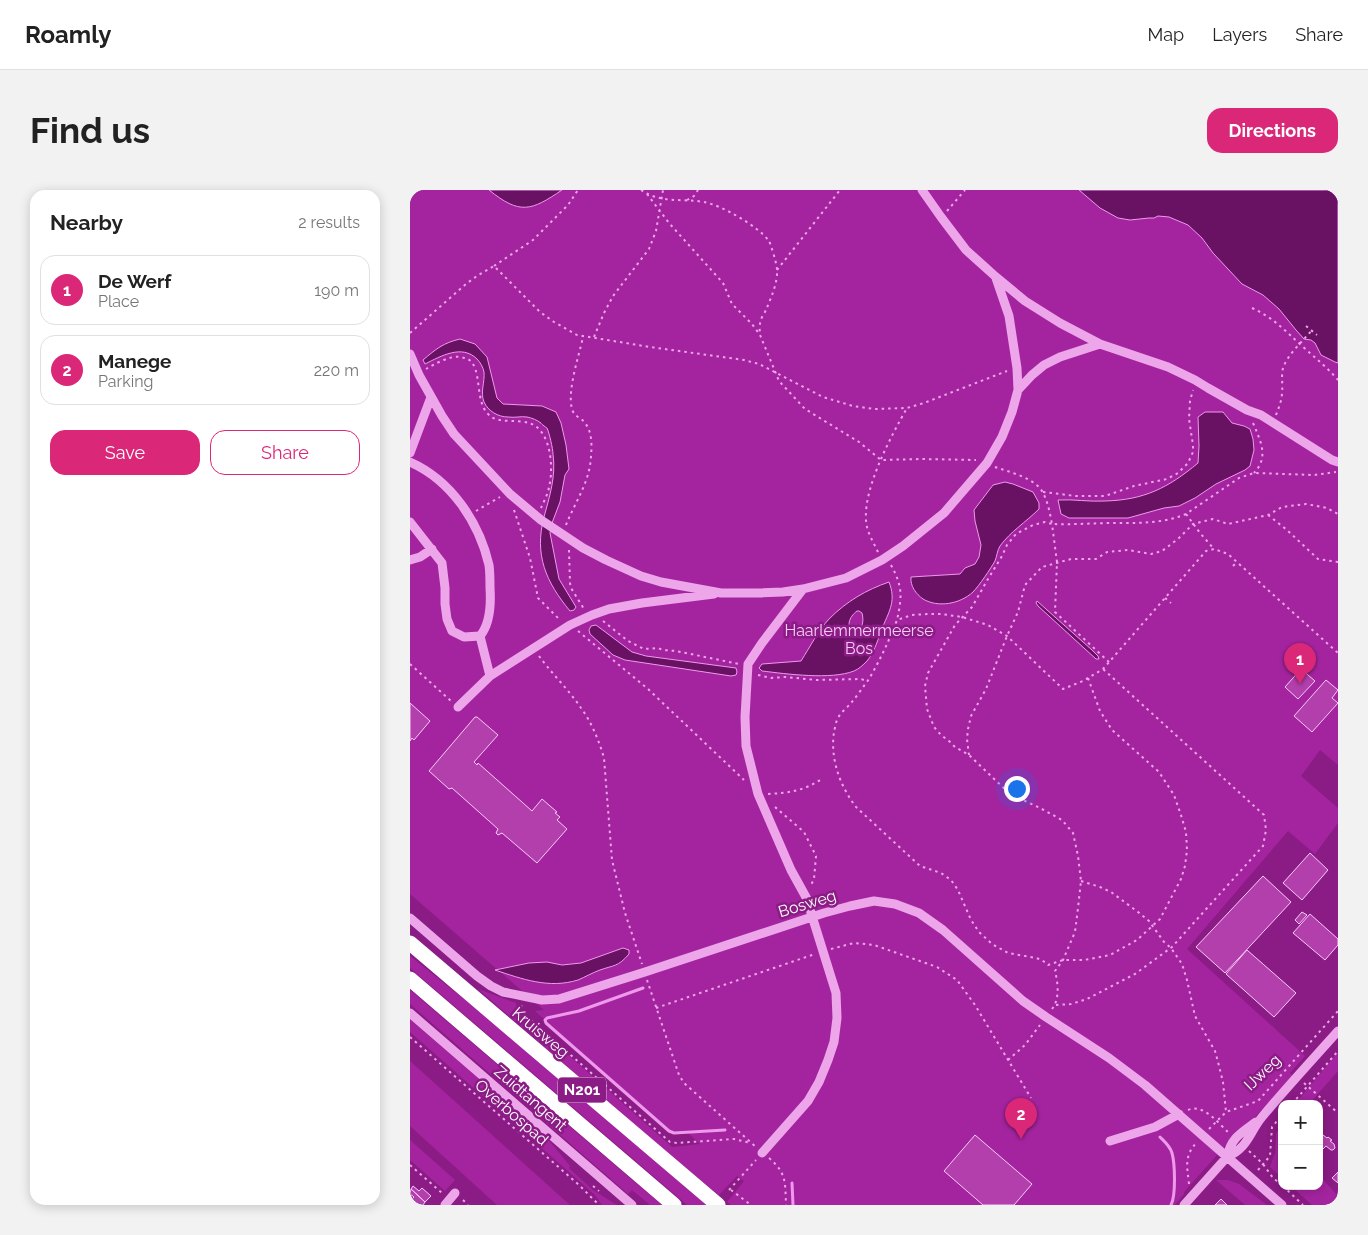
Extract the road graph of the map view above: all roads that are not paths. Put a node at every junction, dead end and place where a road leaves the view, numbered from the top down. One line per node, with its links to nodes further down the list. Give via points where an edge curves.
1 (922, 190): 2 (street, via 966,250)
2 (996, 277): 3 (street, via 1025,301); 5 (street, via 1009,316)
3 (1100, 344): 5 (street, via 1060,357 1032,375); 9 (street, via 1196,380)
4 (410, 354): 6 (street)
5 (1018, 390): 13 (street, via 1002,437 987,464 944,513 885,559 846,578)
6 (431, 397): 7 (street); 14 (street, via 454,434 509,493 539,519 583,548 641,576)
7 (410, 453)
8 (410, 462): 15 (street, via 436,477 461,504 480,535 489,566 491,602)
9 (1338, 462)
10 (410, 522): 11 (street)
11 (432, 549): 12 (street); 15 (street, via 442,563 447,619 452,631 464,637)
12 (410, 560)
13 (803, 589): 14 (street); 18 (street, via 748,664 745,717 746,746 758,794)
14 (721, 593): 16 (street, via 642,602 592,615)
15 (480, 636): 16 (street)
16 (490, 676): 17 (street)
17 (458, 707)
18 (812, 916): 19 (street, Bosweg, via 559,999 542,1000 503,992 491,986); 24 (street, Bosweg, via 874,901 895,904 919,913 943,930 1023,1001 1109,1058); 26 (street, via 836,993 834,1042 808,1101)
19 (410, 918)
20 (410, 943): 33 (highway, Kruisweg / N201)
21 (410, 979): 32 (highway, N201)
22 (410, 1013): 31 (street, Zuidtangent)
23 (1338, 1030): 27 (street, IJweg, via 1260,1119 1235,1138)
24 (1179, 1114): 25 (street, via 1155,1128); 27 (street, Bosweg)
25 (1110, 1141)
26 (762, 1153)
27 (1227, 1157): 30 (street, IJweg); 34 (street, Bosweg)
28 (455, 1193): 29 (street)
29 (444, 1202)
30 (1187, 1202)
31 (632, 1205)
32 (674, 1205)
33 (718, 1205)
34 (1282, 1205)

